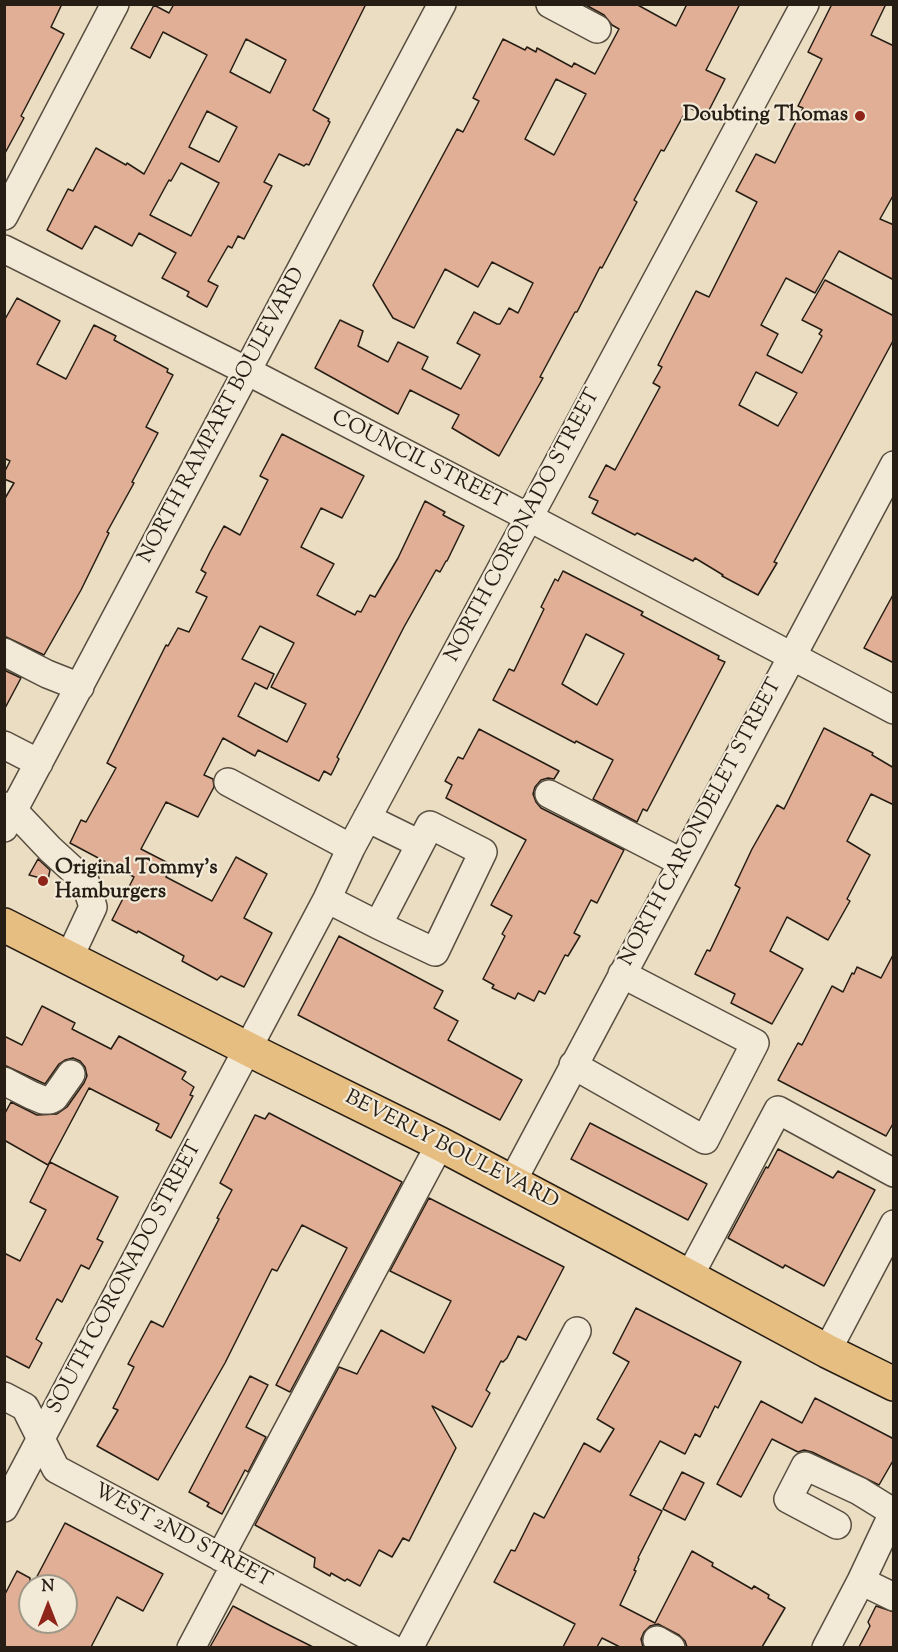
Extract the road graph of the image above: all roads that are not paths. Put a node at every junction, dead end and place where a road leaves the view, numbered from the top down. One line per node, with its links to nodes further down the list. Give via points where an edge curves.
1 (115, 4): 6 (street)
2 (442, 4): 8 (street, NORTH RAMPART BOULEVARD)
3 (550, 4): 5 (street)
4 (805, 4): 10 (street, NORTH CORONADO STREET)
5 (597, 29)
6 (4, 216)
7 (4, 249): 8 (street, COUNCIL STREET)
8 (247, 371): 10 (street, COUNCIL STREET); 13 (street, NORTH RAMPART BOULEVARD)
9 (894, 465): 12 (street, NORTH CARONDELET STREET)
10 (528, 517): 12 (street, COUNCIL STREET); 20 (street, NORTH CORONADO STREET)
11 (4, 652): 13 (street)
12 (791, 656): 14 (street, COUNCIL STREET); 23 (street, NORTH CARONDELET STREET)
13 (80, 687): 16 (street, NORTH RAMPART BOULEVARD)
14 (894, 710)
15 (4, 745): 16 (street)
16 (39, 763): 19 (street, NORTH RAMPART BOULEVARD)
17 (228, 782): 22 (street)
18 (549, 794): 23 (street)
19 (8, 815): 27 (street, via 85,881 93,908)
20 (367, 818): 21 (street); 22 (street, NORTH CORONADO STREET)
21 (420, 844): 26 (street); 26 (street, via 430,825 483,852 435,952)
22 (351, 848): 24 (street, NORTH CORONADO STREET)
23 (681, 862): 28 (street, NORTH CARONDELET STREET)
24 (327, 899): 26 (street); 29 (street, NORTH CORONADO STREET)
25 (4, 925): 27 (main road, BEVERLY BOULEVARD)
26 (378, 925)
27 (69, 958): 29 (main road, BEVERLY BOULEVARD)
28 (622, 974): 30 (street, NORTH CARONDELET STREET); 30 (street, via 755,1043 705,1140)
29 (248, 1049): 33 (main road, BEVERLY BOULEVARD); 42 (street, SOUTH CORONADO STREET)
30 (573, 1065): 35 (street, NORTH CARONDELET STREET)
31 (70, 1074): 32 (street, via 50,1100)
32 (4, 1081)
33 (440, 1144): 35 (main road, BEVERLY BOULEVARD); 46 (street)
34 (894, 1173): 37 (street, via 778,1110)
35 (512, 1182): 37 (main road, BEVERLY BOULEVARD)
36 (894, 1224): 39 (street)
37 (689, 1277): 39 (main road, BEVERLY BOULEVARD)
38 (577, 1331): 51 (street)
39 (827, 1351): 40 (main road, BEVERLY BOULEVARD)
40 (894, 1384)
41 (4, 1396): 42 (street, WEST 2ND STREET, via 25,1407)
42 (41, 1439): 43 (street, SOUTH CORONADO STREET); 46 (street, WEST 2ND STREET, via 56,1469)
43 (4, 1508)
44 (893, 1511): 45 (street, via 805,1466 788,1499); 47 (street)
45 (837, 1525)
46 (228, 1561): 49 (street); 50 (street, WEST 2ND STREET)
47 (861, 1581): 48 (street); 52 (street)
48 (894, 1597)
49 (191, 1647)
50 (391, 1647)
51 (409, 1647)
52 (825, 1647)

